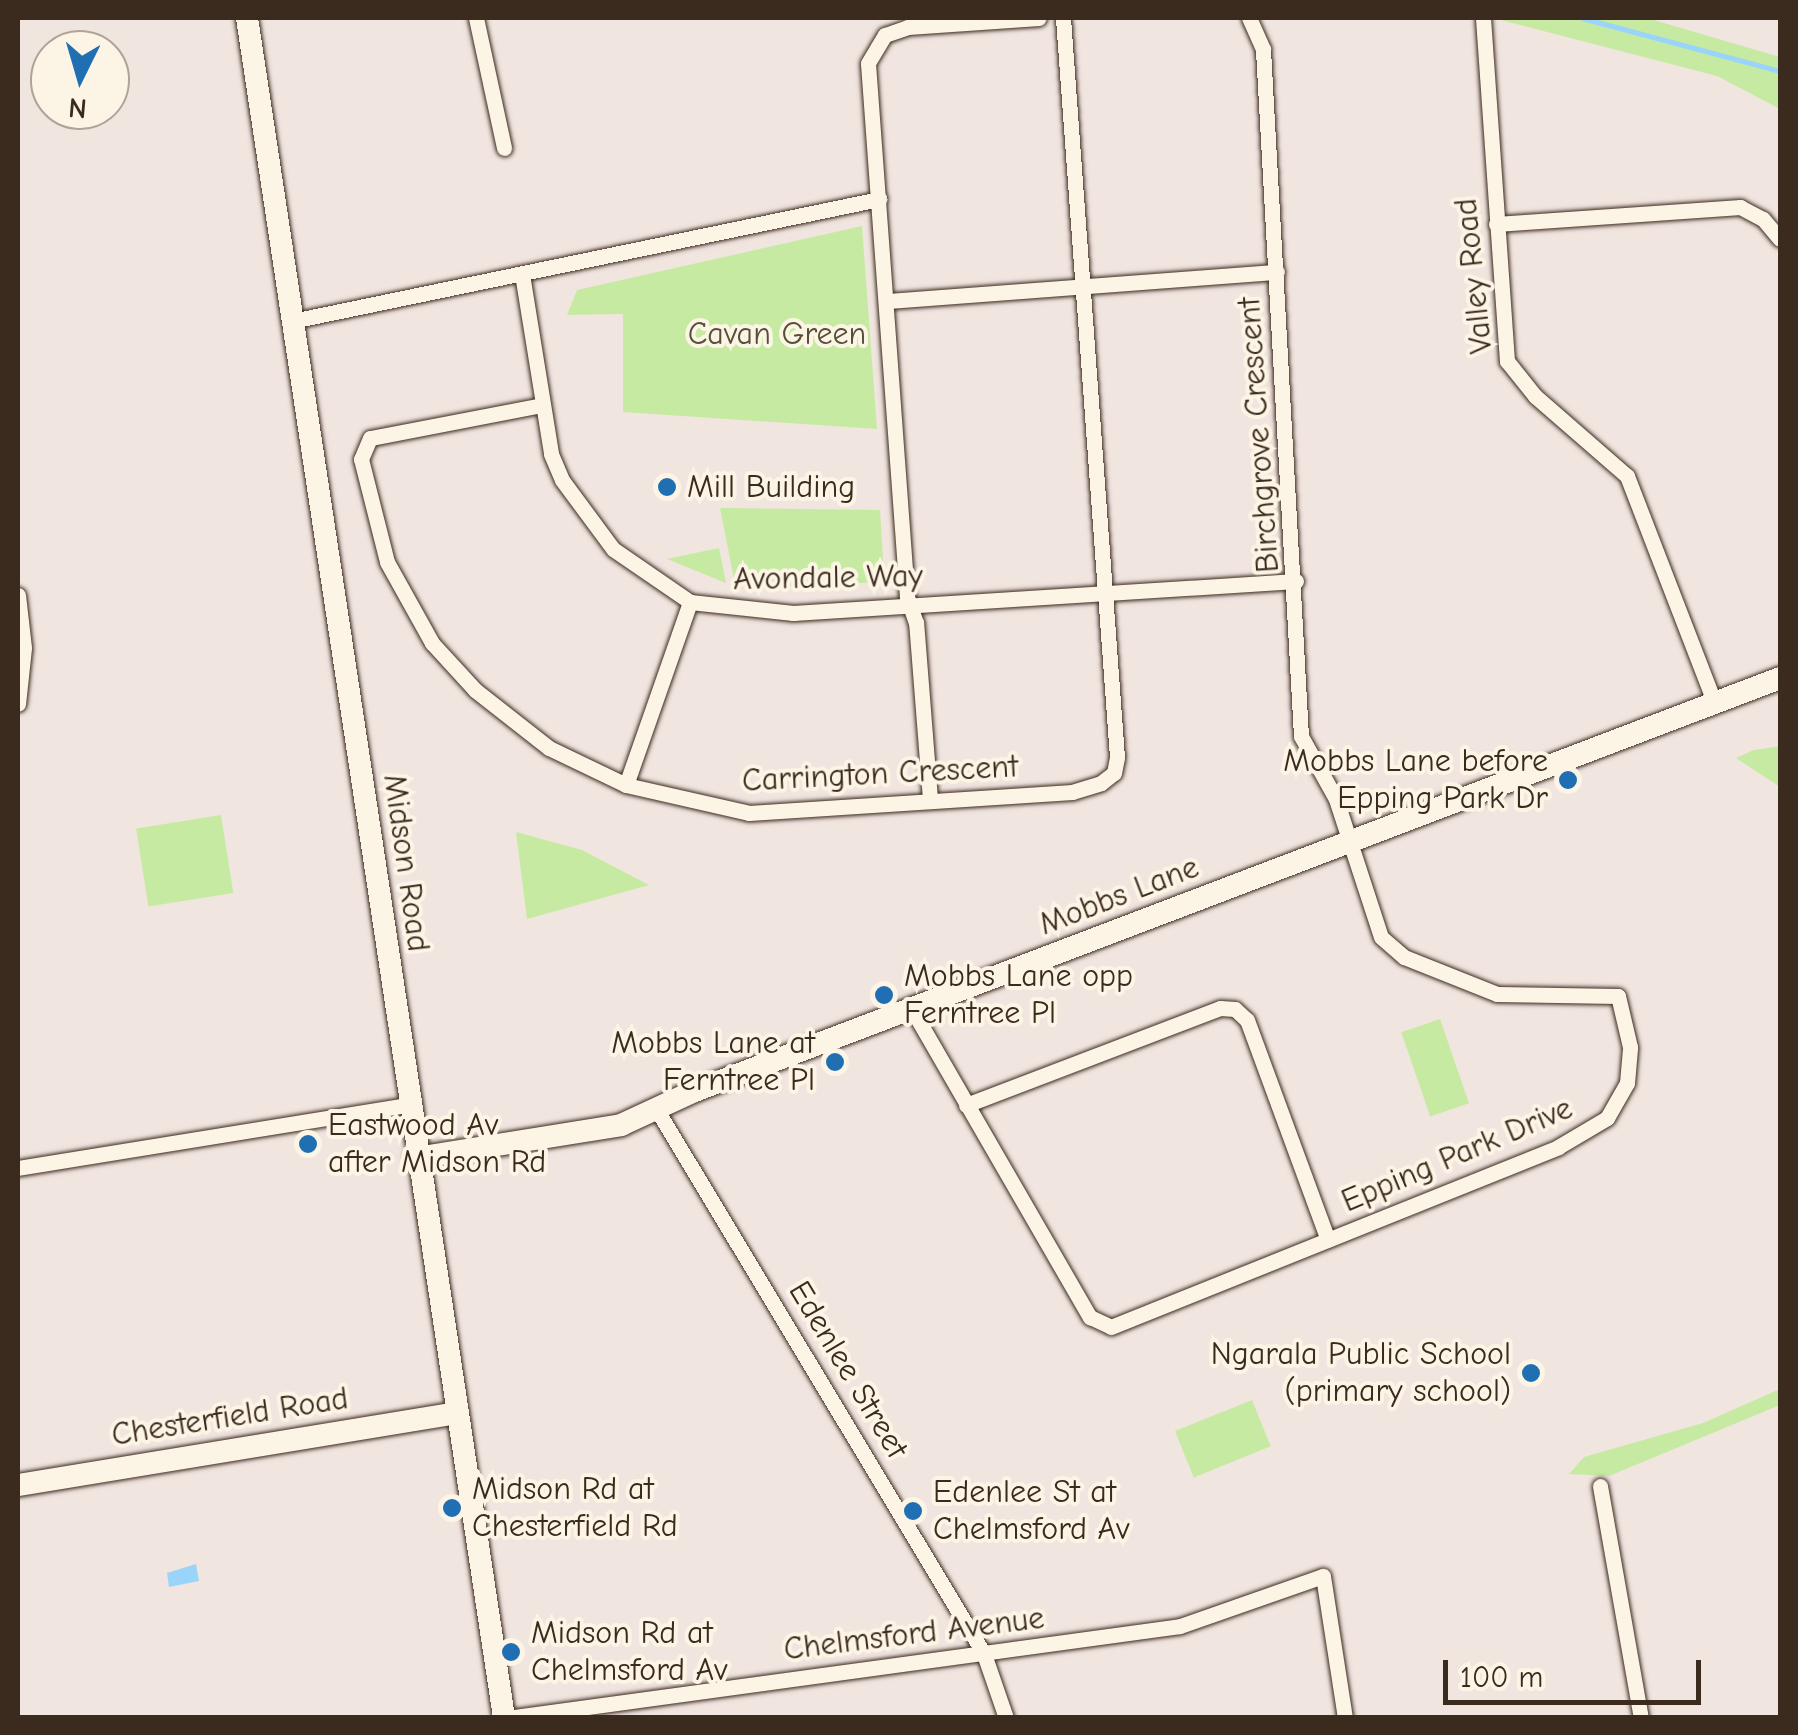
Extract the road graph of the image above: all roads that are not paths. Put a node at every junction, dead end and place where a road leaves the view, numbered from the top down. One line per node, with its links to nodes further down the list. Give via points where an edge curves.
1 (247, 18): 15 (street, Midson Road)
2 (476, 18): 7 (street)
3 (1039, 18): 8 (street, via 908,27 874,46 868,63)
4 (1063, 18): 13 (street)
5 (1250, 18): 11 (street, Birchgrove Crescent, via 1263,49)
6 (1484, 18): 9 (street, Valley Road)
7 (504, 148)
8 (878, 199): 12 (street); 14 (street)
9 (1496, 224): 10 (street, via 1740,208 1763,219); 23 (street, Valley Road, via 1507,361 1535,396 1627,476)
10 (1780, 240)
11 (1277, 272): 13 (street); 17 (street, Birchgrove Crescent)
12 (522, 274): 15 (street); 16 (street, Avondale Way)
13 (1081, 287): 14 (street); 18 (street)
14 (889, 302): 21 (street)
15 (292, 320): 29 (street, Midson Road)
16 (542, 405): 20 (street, Avondale Way, via 551,454 584,516 638,570); 25 (street, Carrington Crescent, via 370,438 361,459 371,517 387,562 432,644 475,690 549,748)
17 (1296, 580): 18 (street, Avondale Way); 27 (street, Birchgrove Crescent, via 1302,736 1322,768)
18 (1102, 592): 21 (street, Avondale Way); 26 (street, Carrington Crescent, via 1114,773 1072,792)
19 (18, 595): 24 (street, via 24,648)
20 (690, 602): 21 (street, Avondale Way, via 757,612); 25 (street)
21 (910, 605): 26 (street)
22 (1780, 678): 23 (street, Mobbs Lane)
23 (1714, 702): 27 (street, Mobbs Lane)
24 (18, 704)
25 (626, 785): 26 (street, Carrington Crescent, via 749,813)
26 (930, 799)
27 (1350, 842): 28 (street, Mobbs Lane); 34 (street, Epping Park Drive, via 1382,937 1404,957 1497,994 1618,996 1630,1047 1627,1083 1607,1118 1558,1147)
28 (913, 1011): 30 (street); 31 (street, Mobbs Lane)
29 (408, 1105): 32 (street, Midson Road); 33 (street)
30 (966, 1105): 34 (street, via 1090,1317 1111,1328); 34 (street, via 1220,1008 1234,1009 1248,1020)
31 (656, 1110): 32 (street, Mobbs Lane, via 590,1133); 38 (street, Edenlee Street)
32 (416, 1158): 35 (street, Midson Road)
33 (18, 1168)
34 (1328, 1240)
35 (453, 1414): 36 (street, Chesterfield Road); 39 (street, Midson Road)
36 (18, 1485)
37 (1600, 1486): 42 (street)
38 (984, 1654): 39 (street, Chelmsford Avenue); 40 (street, Edenlee Street); 41 (street, Chelmsford Avenue, via 1180,1626 1323,1576)
39 (505, 1718)
40 (1006, 1718)
41 (1345, 1718)
42 (1641, 1718)

